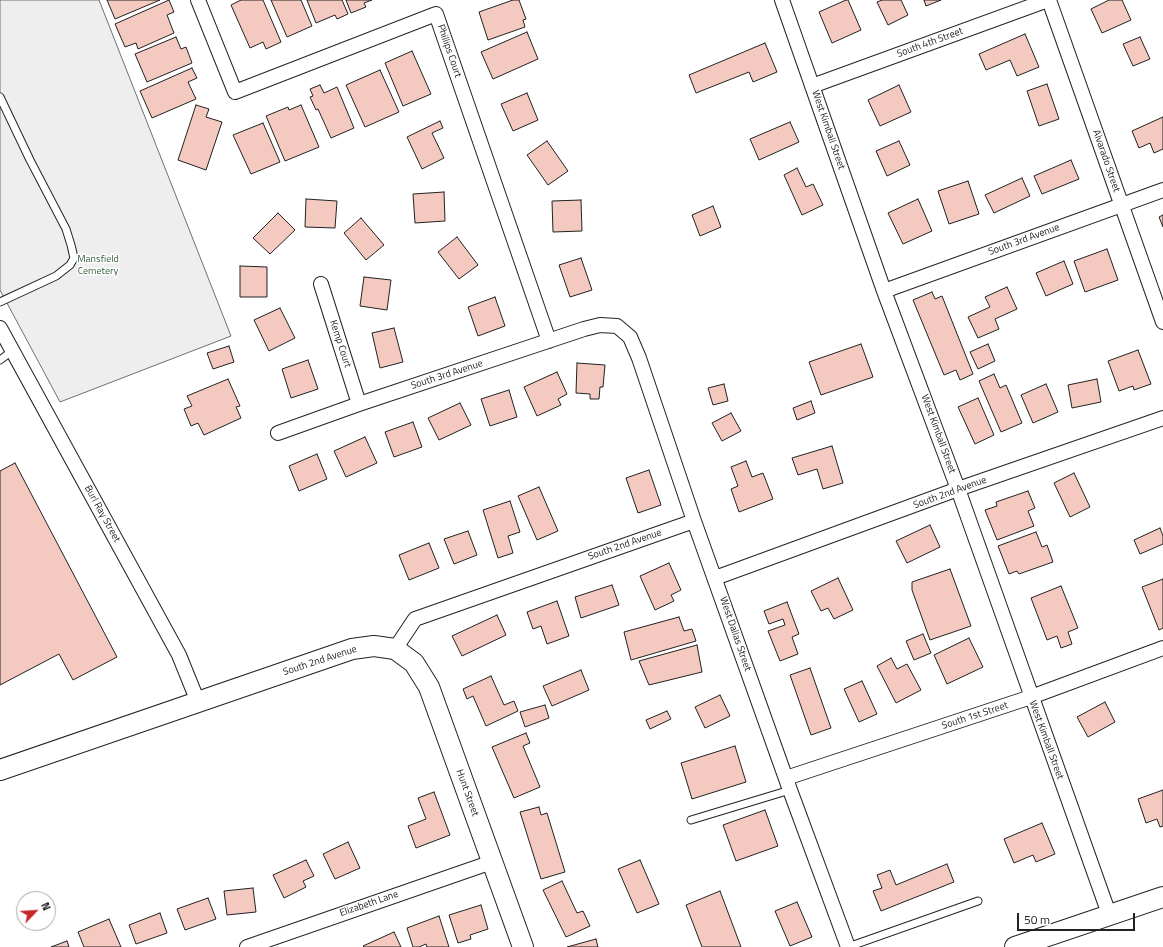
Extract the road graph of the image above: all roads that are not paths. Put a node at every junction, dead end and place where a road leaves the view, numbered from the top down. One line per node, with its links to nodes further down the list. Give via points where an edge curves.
1 (198, 0): 14 (street, Phillips Court, via 235,92 436,14)
2 (782, 0): 4 (street, West Kimball Street)
3 (1049, 0): 4 (street, South 4th Street); 7 (street, Alvarado Street)
4 (812, 86): 9 (street, West Kimball Street)
5 (0, 97): 10 (lane, via 66,229 74,258 70,265 56,276)
6 (1163, 190): 7 (street, South 3rd Avenue)
7 (1121, 205): 9 (street, South 3rd Avenue); 11 (street, Alvarado Street)
8 (321, 284): 17 (street, Kemp Court)
9 (884, 291): 20 (street, West Kimball Street)
10 (0, 302)
11 (1163, 322)
12 (617, 326): 14 (street, South 3rd Avenue, via 600,325); 21 (street, West Dallas Street, via 630,337 639,358)
13 (0, 328): 15 (street, Burl Ray Street)
14 (549, 341): 17 (street, South 3rd Avenue)
15 (12, 351): 16 (lane); 26 (street, Burl Ray Street, via 179,656)
16 (0, 360)
17 (359, 404): 19 (street, South 3rd Avenue)
18 (1163, 418): 20 (street, South 2nd Avenue)
19 (278, 433)
20 (958, 490): 22 (street, South 2nd Avenue); 25 (street, West Kimball Street)
21 (694, 521): 22 (street, West Dallas Street); 24 (street, South 2nd Avenue, via 415,619)
22 (715, 578): 28 (street, West Dallas Street)
23 (1163, 648): 25 (street, South 1st Street)
24 (395, 649): 26 (street, South 2nd Avenue, via 374,646 352,649); 30 (street, Hunt Street, via 414,663 429,687)
25 (1031, 697): 28 (street, South 1st Street); 33 (street, West Kimball Street)
26 (198, 702): 27 (street, South 2nd Avenue)
27 (0, 770)
28 (788, 784): 29 (lane); 36 (street, West Dallas Street)
29 (691, 820)
30 (492, 862): 34 (street, Elizabeth Lane); 35 (street, Hunt Street)
31 (1163, 897): 33 (street)
32 (978, 901): 36 (lane)
33 (1109, 914): 37 (street, via 1050,939)
34 (247, 947)
35 (523, 947)
36 (848, 947)
37 (1015, 947)

